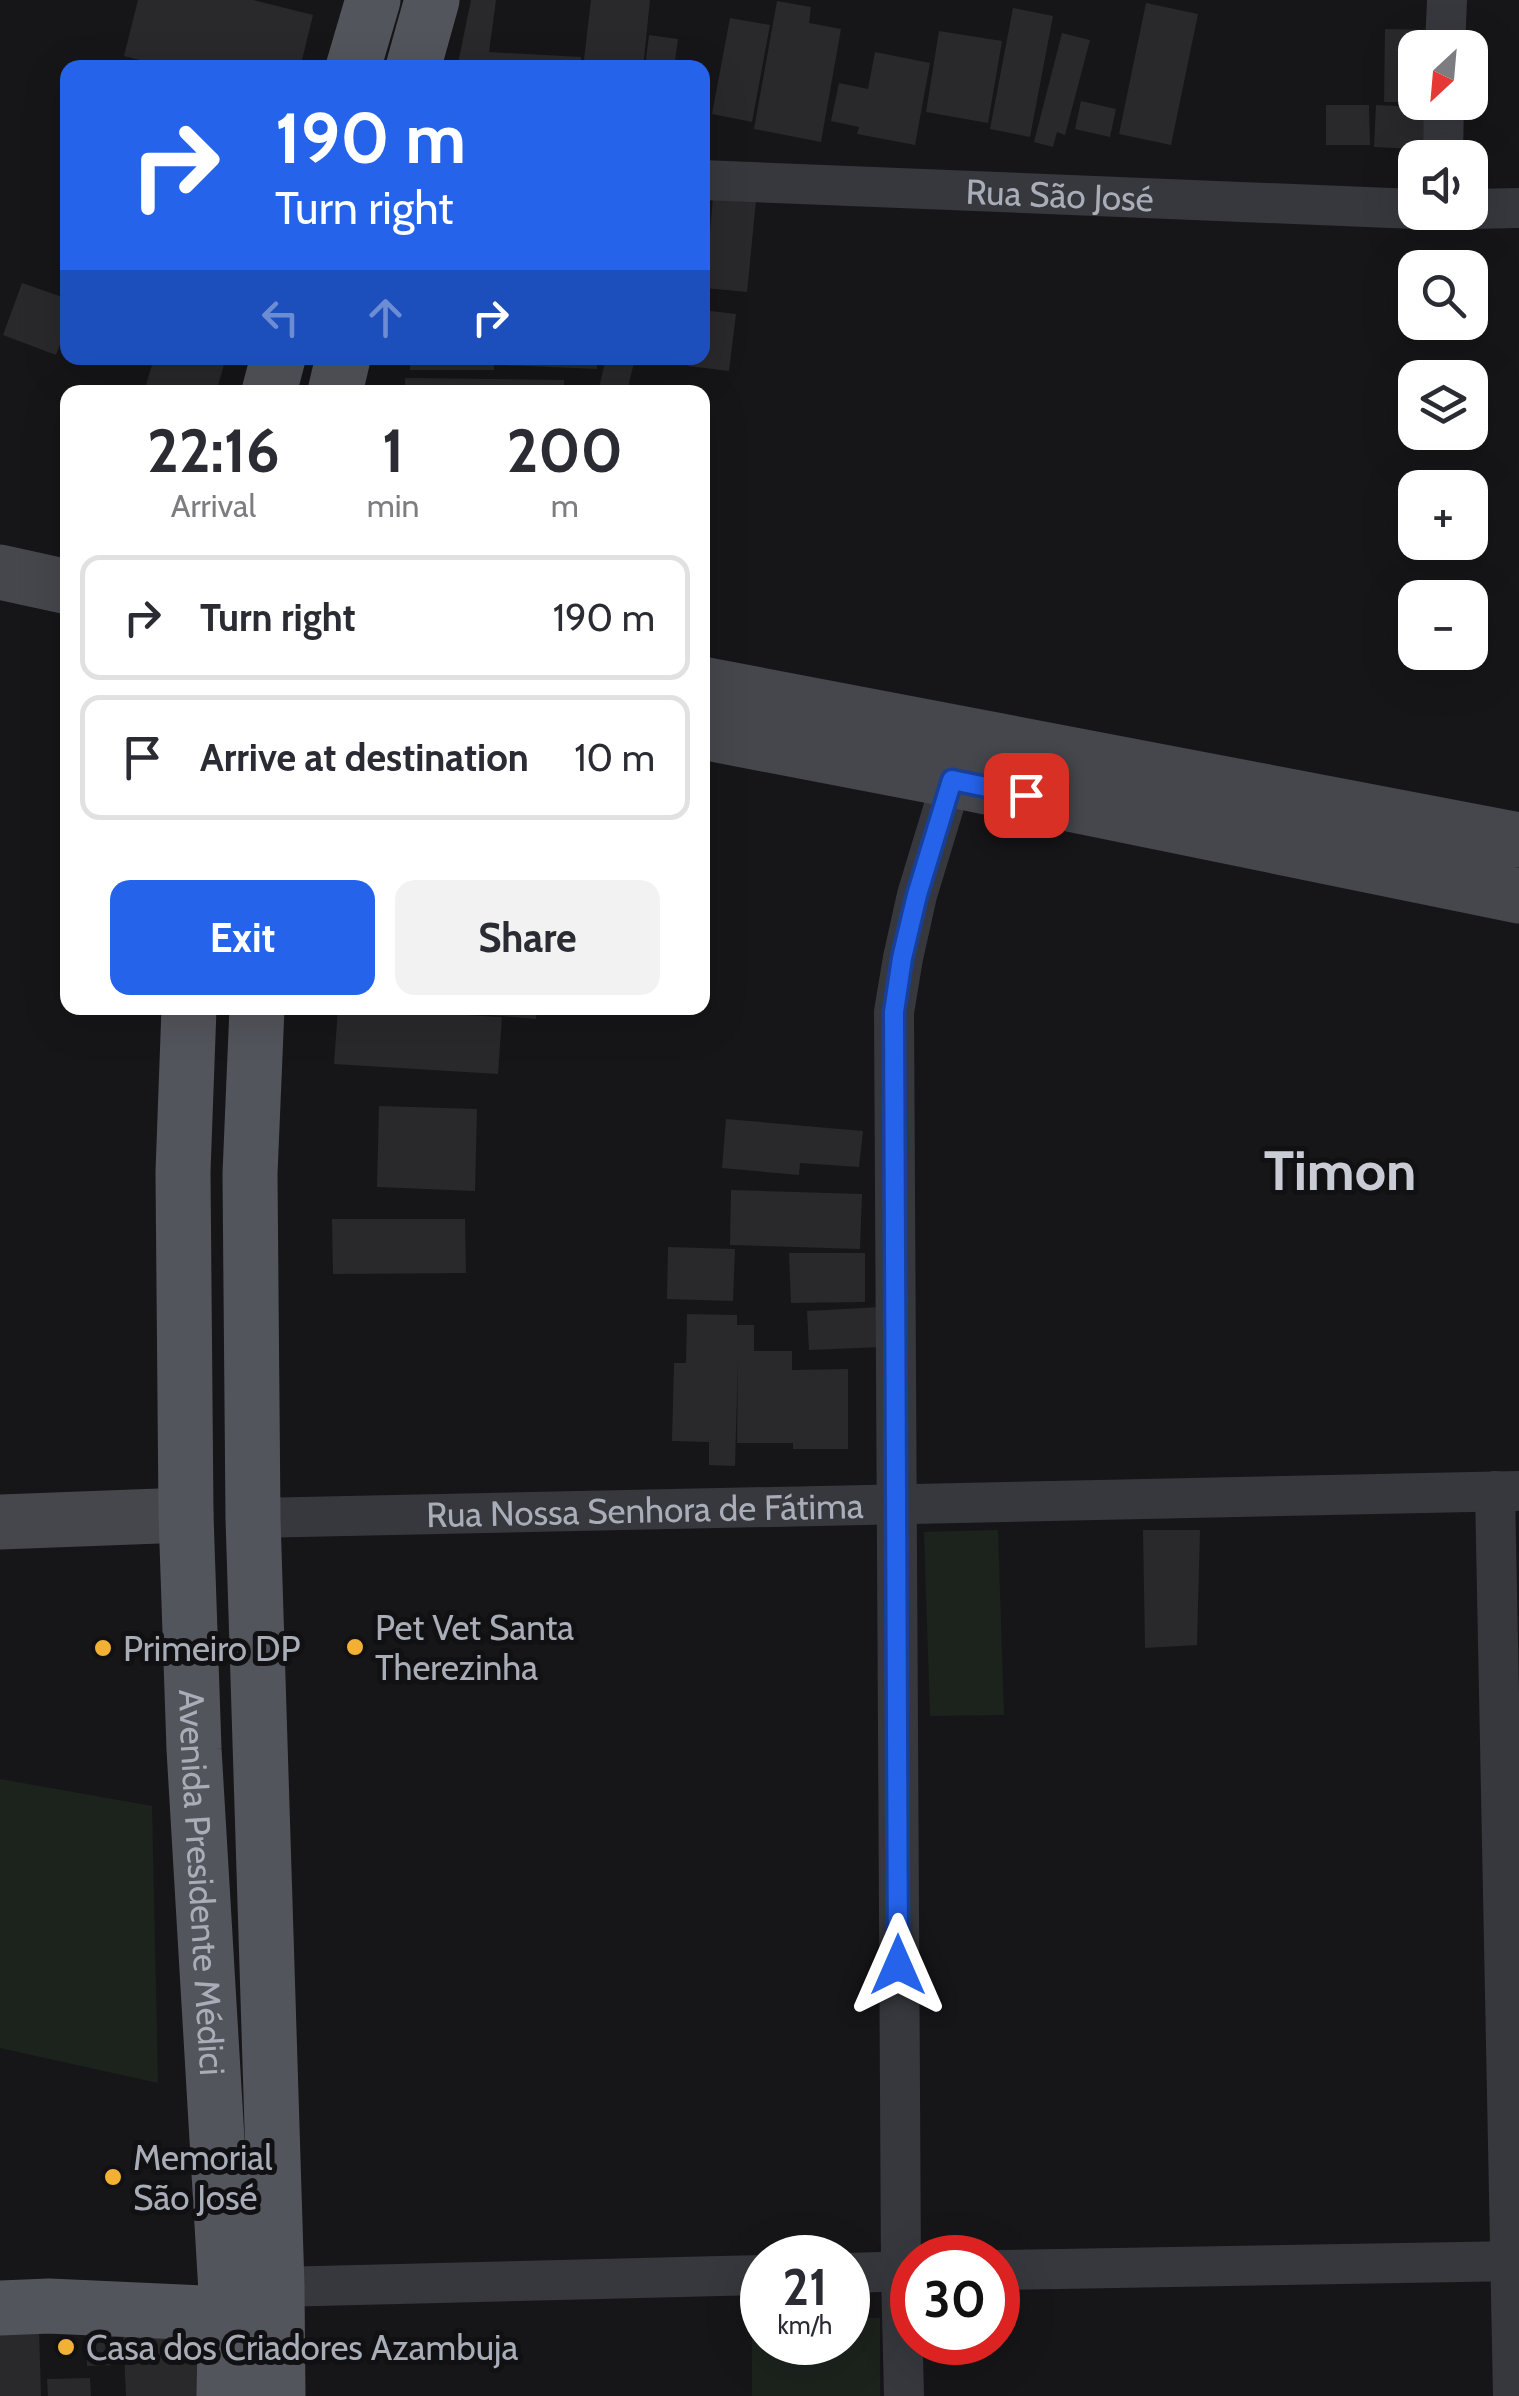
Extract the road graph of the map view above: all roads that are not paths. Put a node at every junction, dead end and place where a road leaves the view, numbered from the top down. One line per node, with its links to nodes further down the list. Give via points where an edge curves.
1 (374, 0): 5 (main road)
2 (432, 0): 6 (main road)
3 (1447, 0): 4 (street)
4 (1446, 30)
5 (355, 60)
6 (415, 60)
7 (710, 180): 8 (street, Rua São José)
8 (1398, 208)
9 (1519, 208): 10 (street)
10 (1488, 209)
11 (0, 572): 12 (main road)
12 (60, 585)
13 (710, 686): 16 (main road)
14 (710, 734): 15 (main road)
15 (952, 780): 16 (main road); 24 (street, via 917,895 894,1012)
16 (1252, 815): 17 (main road); 18 (main road)
17 (1519, 840)
18 (1519, 896)
19 (189, 1015): 21 (main road, Avenida Presidente Médici)
20 (257, 1015): 22 (main road, Avenida Presidente Médici)
21 (183, 1172): 22 (main road); 25 (main road, Avenida Presidente Médici)
22 (250, 1174): 26 (main road, Avenida Presidente Médici)
23 (1507, 1491): 24 (street, Rua Nossa Senhora de Fátima); 31 (street)
24 (896, 1505): 26 (street, Rua Nossa Senhora de Fátima); 30 (street)
25 (186, 1515): 27 (main road); 29 (main road, Avenida Presidente Médici)
26 (253, 1518): 28 (main road, Avenida Presidente Médici)
27 (0, 1522)
28 (262, 1746): 29 (main road); 35 (main road, Avenida Presidente Médici)
29 (194, 1749): 37 (main road, Avenida Presidente Médici)
30 (906, 2235)
31 (1514, 2261): 32 (street); 42 (street)
32 (1020, 2270)
33 (740, 2276): 35 (street)
34 (0, 2283): 36 (main road)
35 (277, 2287): 40 (main road, Avenida Presidente Médici)
36 (25, 2307): 37 (main road)
37 (225, 2314): 39 (main road, Avenida Presidente Médici)
38 (904, 2365): 41 (street)
39 (224, 2396)
40 (278, 2396)
41 (904, 2396)
42 (1512, 2396)

